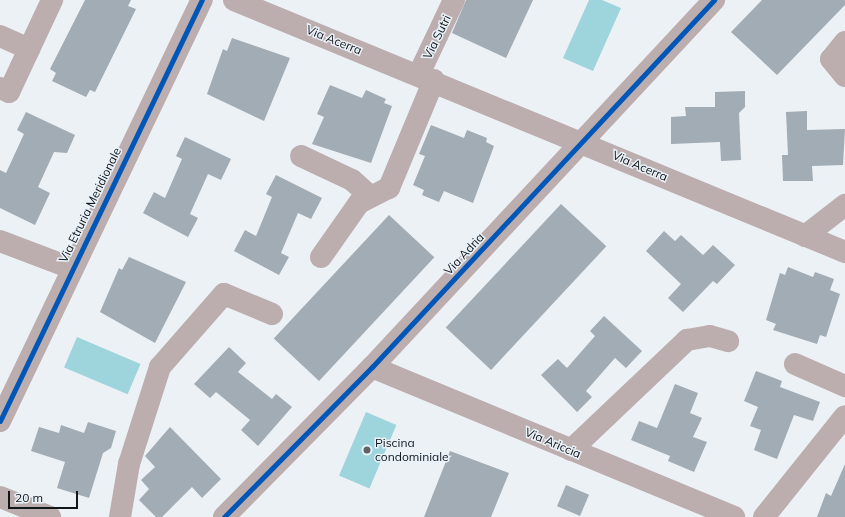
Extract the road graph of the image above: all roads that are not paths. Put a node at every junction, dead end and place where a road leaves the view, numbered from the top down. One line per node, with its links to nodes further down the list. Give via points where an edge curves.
1 (52, 0): 8 (street)
2 (202, 0): 20 (street, Via Etruria Meridionale)
3 (234, 0): 10 (street, Via Acerra)
4 (454, 0): 10 (street, Via Sutri)
5 (714, 0): 12 (street, Via Adria)
6 (0, 36): 8 (street)
7 (845, 42): 9 (street, via 831,59)
8 (29, 49): 11 (street)
9 (845, 76)
10 (427, 77): 12 (street, Via Acerra); 14 (street, via 389,188)
11 (5, 90)
12 (581, 141): 16 (street, Via Acerra); 24 (street, Via Adria)
13 (301, 156): 14 (street, via 352,180)
14 (371, 197): 19 (street, via 359,203)
15 (845, 205): 16 (street)
16 (805, 236): 18 (street, Via Acerra)
17 (0, 241): 20 (street)
18 (845, 252)
19 (321, 257)
20 (71, 268): 27 (street, Via Etruria Meridionale)
21 (272, 314): 31 (street, via 224,294 160,368 129,464)
22 (728, 341): 28 (street, via 710,336 687,340)
23 (795, 364): 25 (street)
24 (372, 367): 28 (street, Via Ariccia); 32 (street, Via Adria)
25 (845, 386)
26 (845, 416): 34 (street)
27 (0, 421)
28 (571, 450): 33 (street, Via Ariccia)
29 (0, 497): 30 (street)
30 (50, 517)
31 (120, 517)
32 (224, 517)
33 (734, 517)
34 (764, 517)

